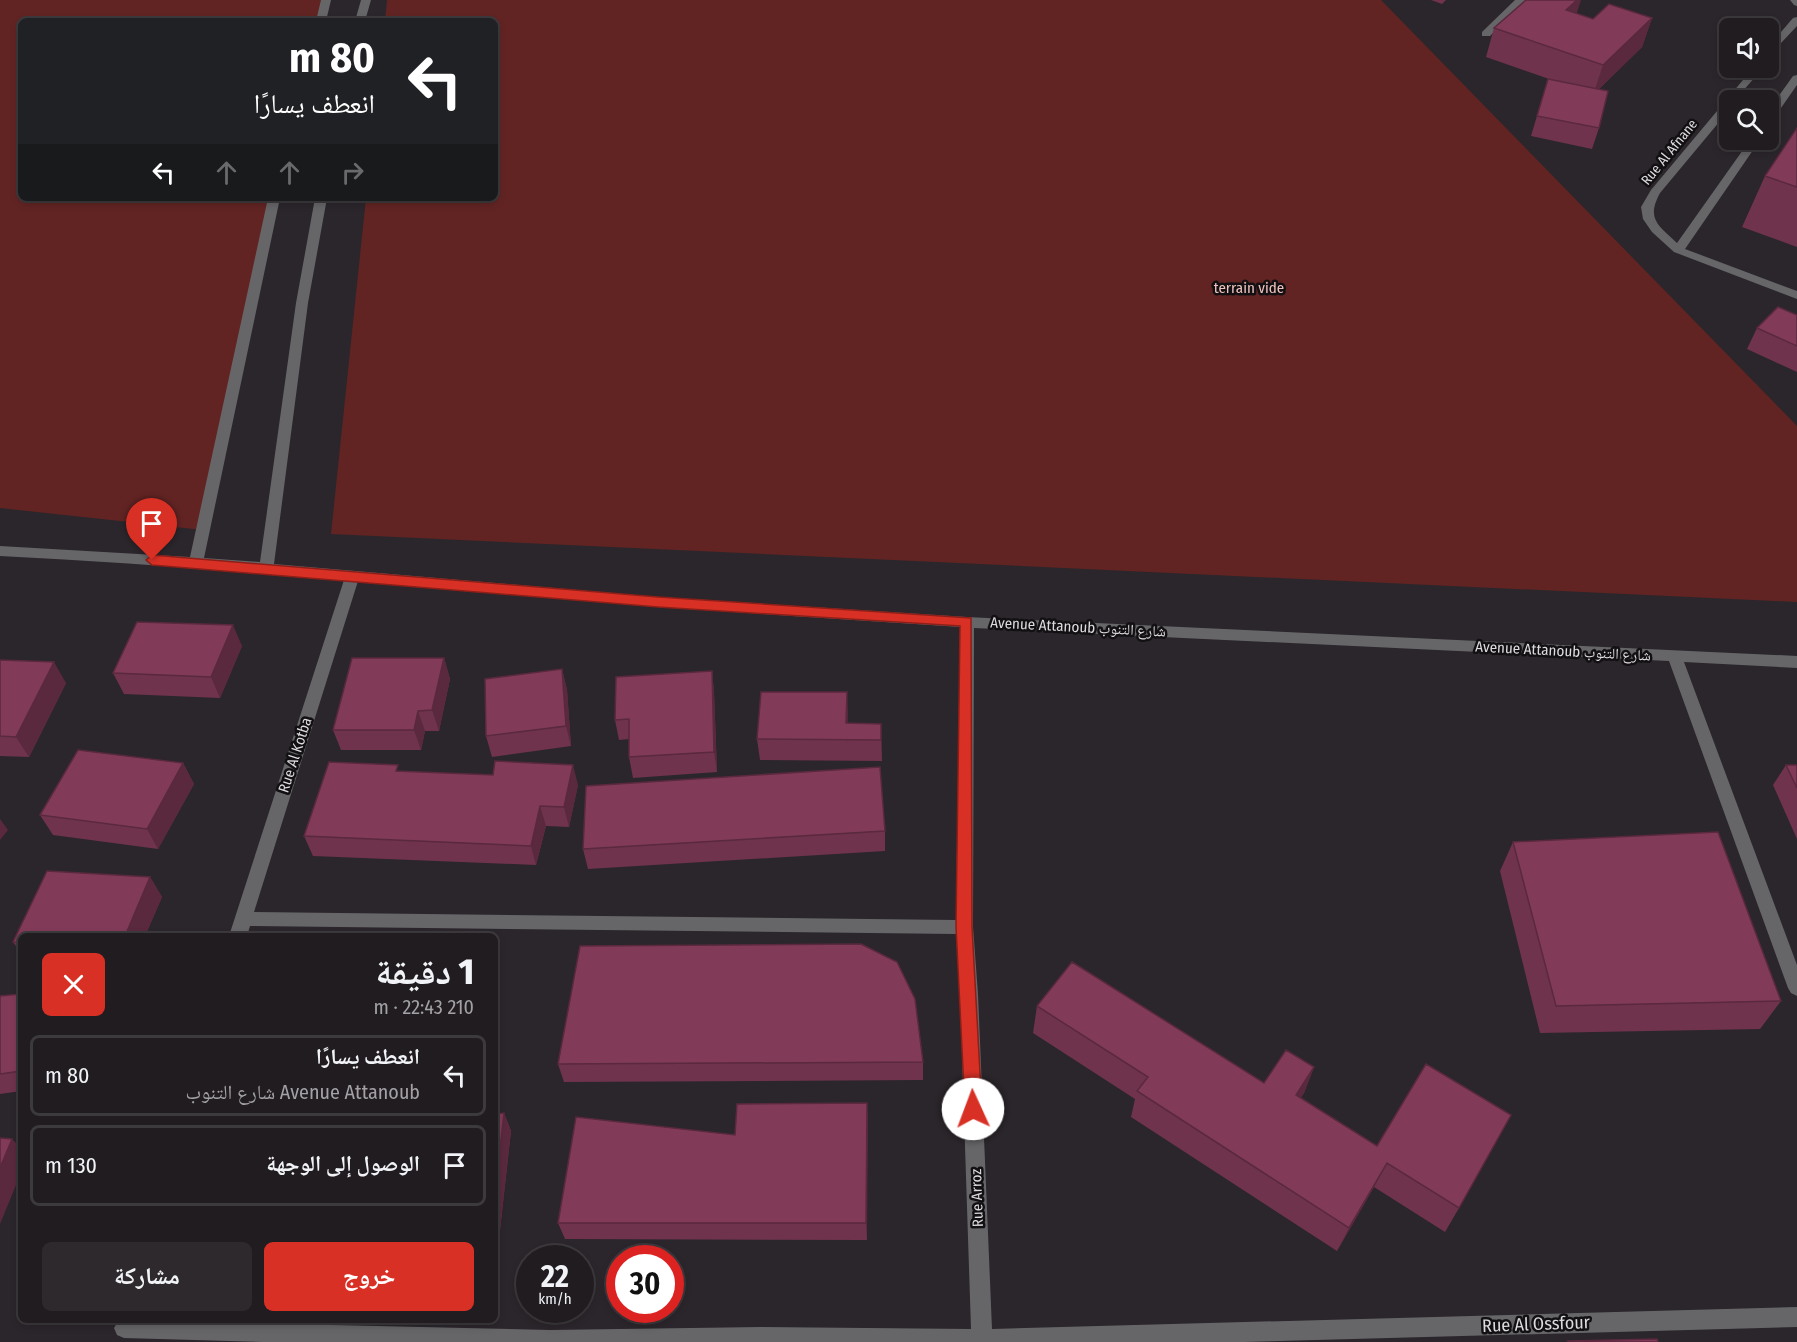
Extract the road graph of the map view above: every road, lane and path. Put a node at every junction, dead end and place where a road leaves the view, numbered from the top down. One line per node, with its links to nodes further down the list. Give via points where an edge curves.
1 (326, 0): 4 (street)
2 (366, 0): 5 (street)
3 (1521, 0): 7 (street)
4 (322, 18)
5 (361, 18)
6 (1797, 20): 8 (street)
7 (1486, 34)
8 (1779, 41)
9 (1750, 78): 11 (street, Rue Al Afnane)
10 (1797, 78): 12 (street)
11 (1739, 90)
12 (1779, 103)
13 (1719, 114): 17 (street, Rue Al Afnane, via 1647,207 1656,230)
14 (1748, 150): 17 (street)
15 (273, 201): 20 (street)
16 (320, 201): 21 (street, via 302,303)
17 (1678, 250): 18 (street, Rue Al Afnane)
18 (1797, 295)
19 (0, 551): 20 (street, Avenue Attanoub شارع التنوب)
20 (196, 562): 21 (street, Avenue Attanoub شارع التنوب)
21 (266, 570): 22 (street, Avenue Attanoub شارع التنوب)
22 (353, 575): 23 (street, Avenue Attanoub شارع التنوب, via 658,602); 26 (street, Rue Al Kotba)
23 (967, 622): 24 (street, Avenue Attanoub شارع التنوب); 27 (street, Rue Arroz)
24 (1675, 657): 25 (street, Avenue Attanoub شارع التنوب); 29 (street)
25 (1797, 662)
26 (243, 919): 27 (street); 28 (street, Rue Al Kotba)
27 (964, 927): 33 (street, Rue Arroz)
28 (239, 933)
29 (1797, 988)
30 (1797, 1317): 33 (street, Rue Al Ossfour)
31 (123, 1330): 32 (street, Rue Al Ossfour)
32 (550, 1341): 33 (street, Rue Al Ossfour, via 761,1337)
33 (982, 1341)

